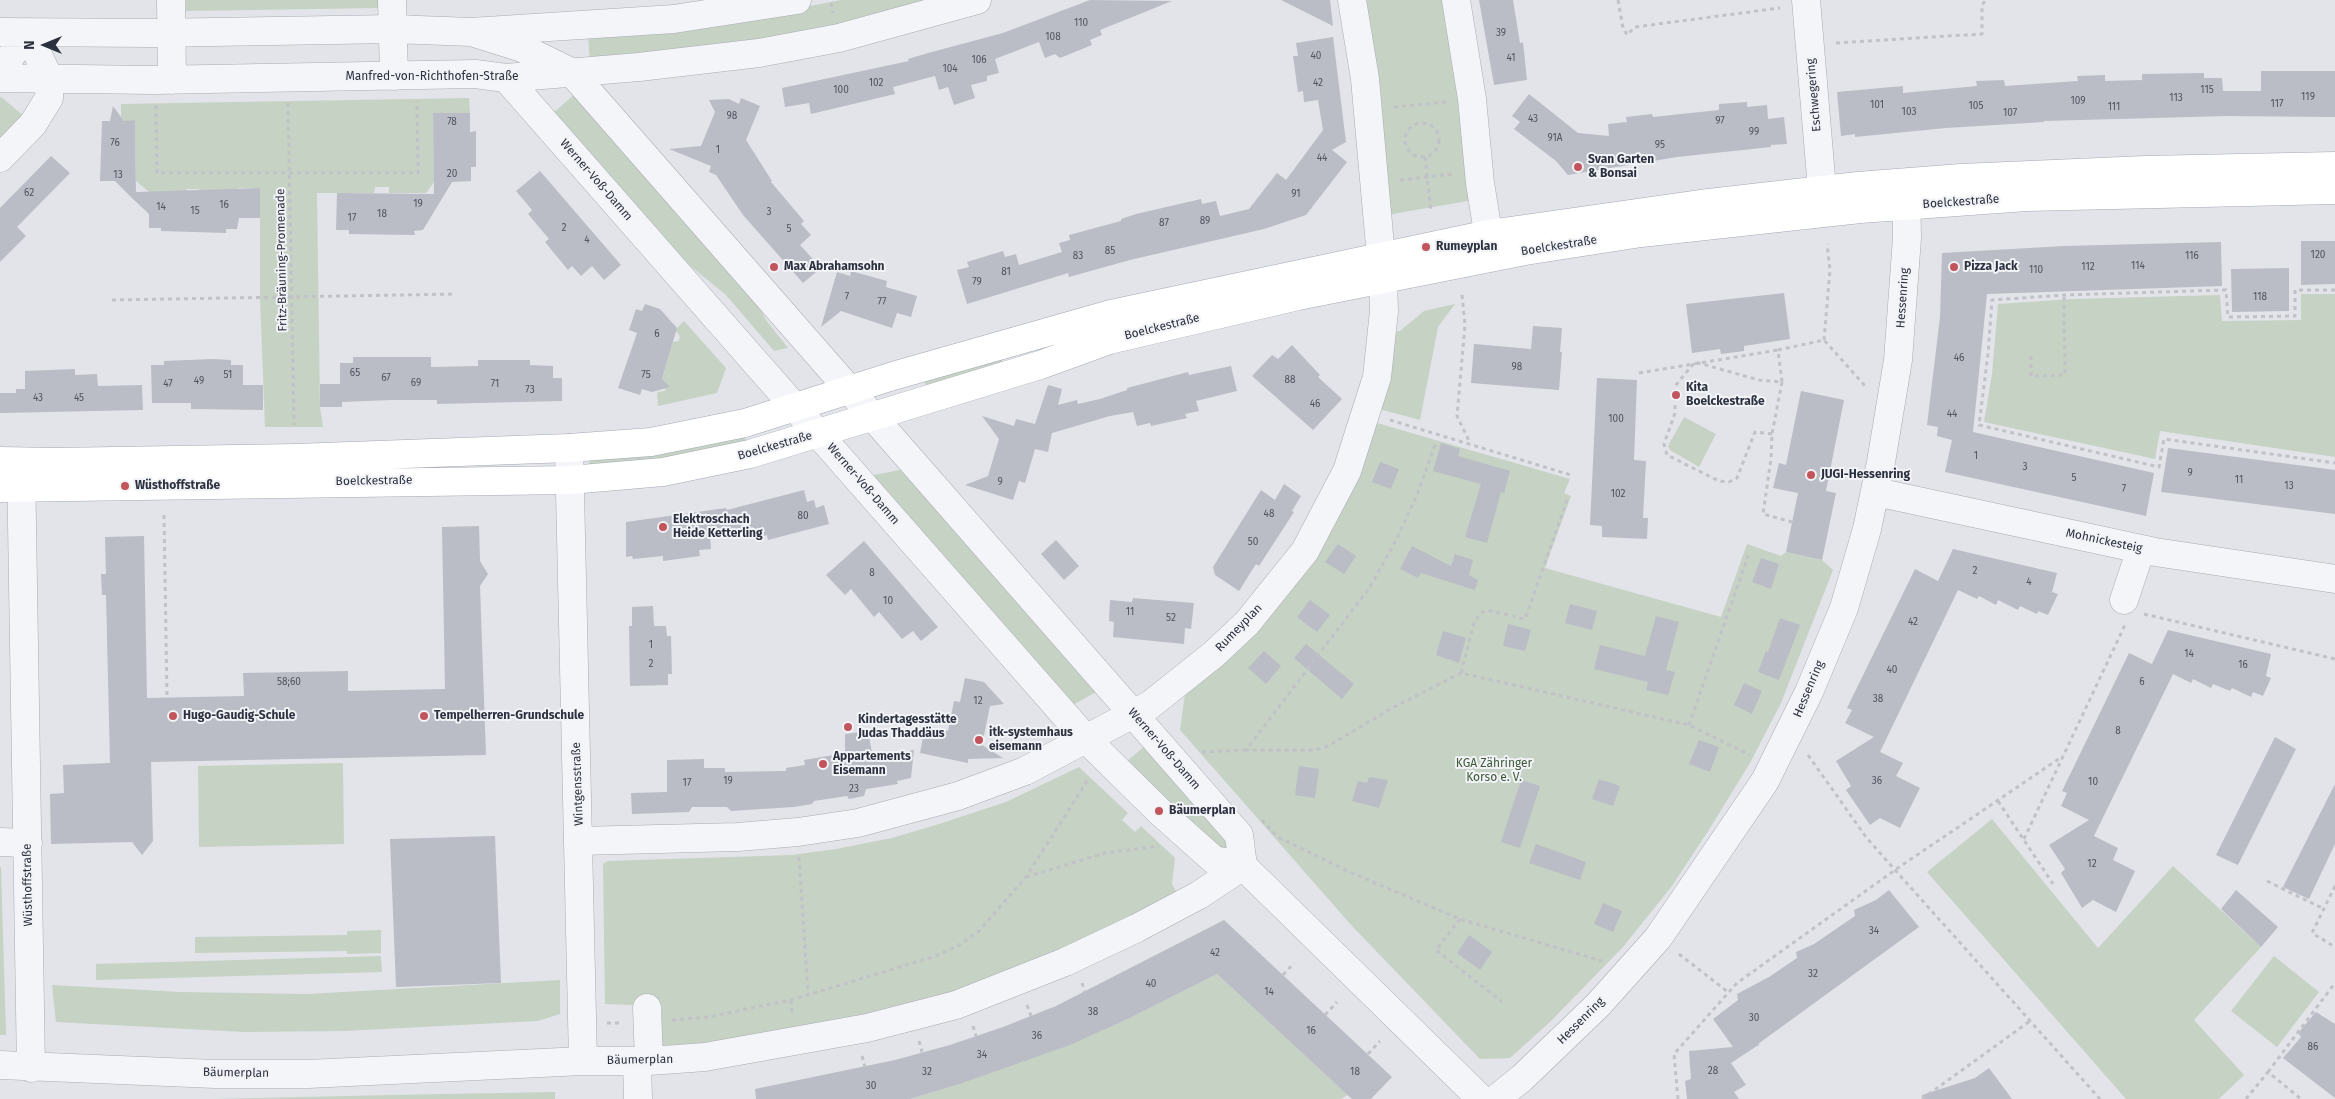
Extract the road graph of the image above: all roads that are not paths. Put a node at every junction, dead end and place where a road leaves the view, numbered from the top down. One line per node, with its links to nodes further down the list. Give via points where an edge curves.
1 (171, 0): 12 (street)
2 (392, 0): 9 (street)
3 (797, 0): 8 (street, via 674,19)
4 (977, 0): 16 (street, Manfred-von-Richthofen-Straße, via 839,38 759,53)
5 (1352, 0): 28 (street, Rumeyplan, via 1365,87)
6 (1456, 0): 27 (street)
7 (1794, 4): 24 (street, Eschwegering)
8 (543, 28): 11 (street); 14 (street)
9 (393, 29): 11 (street); 12 (street); 17 (street)
10 (0, 32): 13 (street)
11 (471, 32): 14 (street, Werner-Voß-Damm)
12 (171, 33): 13 (street); 21 (street)
13 (28, 34): 15 (street); 20 (street)
14 (522, 48): 16 (street, Werner-Voß-Damm); 19 (street)
15 (0, 70)
16 (571, 72): 19 (street, Manfred-von-Richthofen-Straße); 31 (street, Werner-Voß-Damm)
17 (394, 76): 19 (street, Manfred-von-Richthofen-Straße, via 475,74); 21 (street, Manfred-von-Richthofen-Straße)
18 (0, 78): 20 (street, Manfred-von-Richthofen-Straße)
19 (506, 78): 32 (street, Werner-Voß-Damm)
20 (50, 80): 21 (street, Manfred-von-Richthofen-Straße); 22 (street, via 49,98 33,124)
21 (164, 88)
22 (0, 158)
23 (2335, 166): 26 (main road, Boelckestraße, via 2145,170)
24 (1822, 189): 26 (main road, Boelckestraße); 27 (main road, Boelckestraße, via 1620,215)
25 (2335, 190): 26 (main road, Boelckestraße, via 2026,197)
26 (1906, 194): 27 (main road, Boelckestraße, via 1761,219 1641,234); 39 (street, Hessenring, via 1907,238 1898,360)
27 (1490, 246): 28 (main road, Boelckestraße)
28 (1382, 267): 29 (main road, Boelckestraße, via 1111,314); 30 (main road, Boelckestraße, via 1118,338); 43 (street, Rumeyplan, via 1384,311 1377,377 1347,471 1305,551 1247,623 1159,699)
29 (1031, 335): 30 (main road); 31 (main road, Boelckestraße)
30 (1040, 365): 33 (main road, Boelckestraße)
31 (850, 390): 32 (main road, Boelckestraße); 33 (street, Werner-Voß-Damm)
32 (795, 408): 34 (street, Werner-Voß-Damm); 35 (main road, Boelckestraße, via 736,425 672,438)
33 (872, 416): 34 (main road, Boelckestraße); 43 (street, Werner-Voß-Damm)
34 (818, 433): 37 (main road, Boelckestraße, via 697,466); 44 (street, Werner-Voß-Damm)
35 (569, 448): 36 (main road, Boelckestraße, via 295,458); 37 (street, Wintgensstraße)
36 (10, 461): 38 (street, Wüsthoffstraße)
37 (570, 480): 38 (main road, Boelckestraße); 45 (street, Wintgensstraße)
38 (10, 488): 47 (street, Wüsthoffstraße)
39 (1876, 492): 40 (street, Mohnickesteig); 56 (street, Hessenring, via 1844,608 1766,781 1658,938 1598,1005)
40 (2141, 549): 41 (street, Mohnickesteig); 42 (street)
41 (2335, 579)
42 (2131, 611)
43 (1134, 714): 44 (street, Rumeyplan); 48 (street, Werner-Voß-Damm, via 1239,835)
44 (1086, 739): 45 (street, via 1001,781 858,823 738,837); 48 (street, Werner-Voß-Damm, via 1151,804 1214,860)
45 (579, 841): 50 (street, Wintgensstraße)
46 (0, 842): 47 (street)
47 (28, 843): 53 (street, Wüsthoffstraße)
48 (1243, 866): 51 (street, Bäumerplan, via 1199,895 1137,928 1065,962 956,1005 792,1043 706,1057); 55 (street)
49 (648, 1015): 51 (street)
50 (583, 1061): 51 (street, Bäumerplan); 53 (street, Bäumerplan, via 308,1074)
51 (643, 1061): 54 (street)
52 (0, 1066): 53 (street, Bäumerplan)
53 (31, 1068)
54 (638, 1099)
55 (1481, 1099)
56 (1496, 1099)

